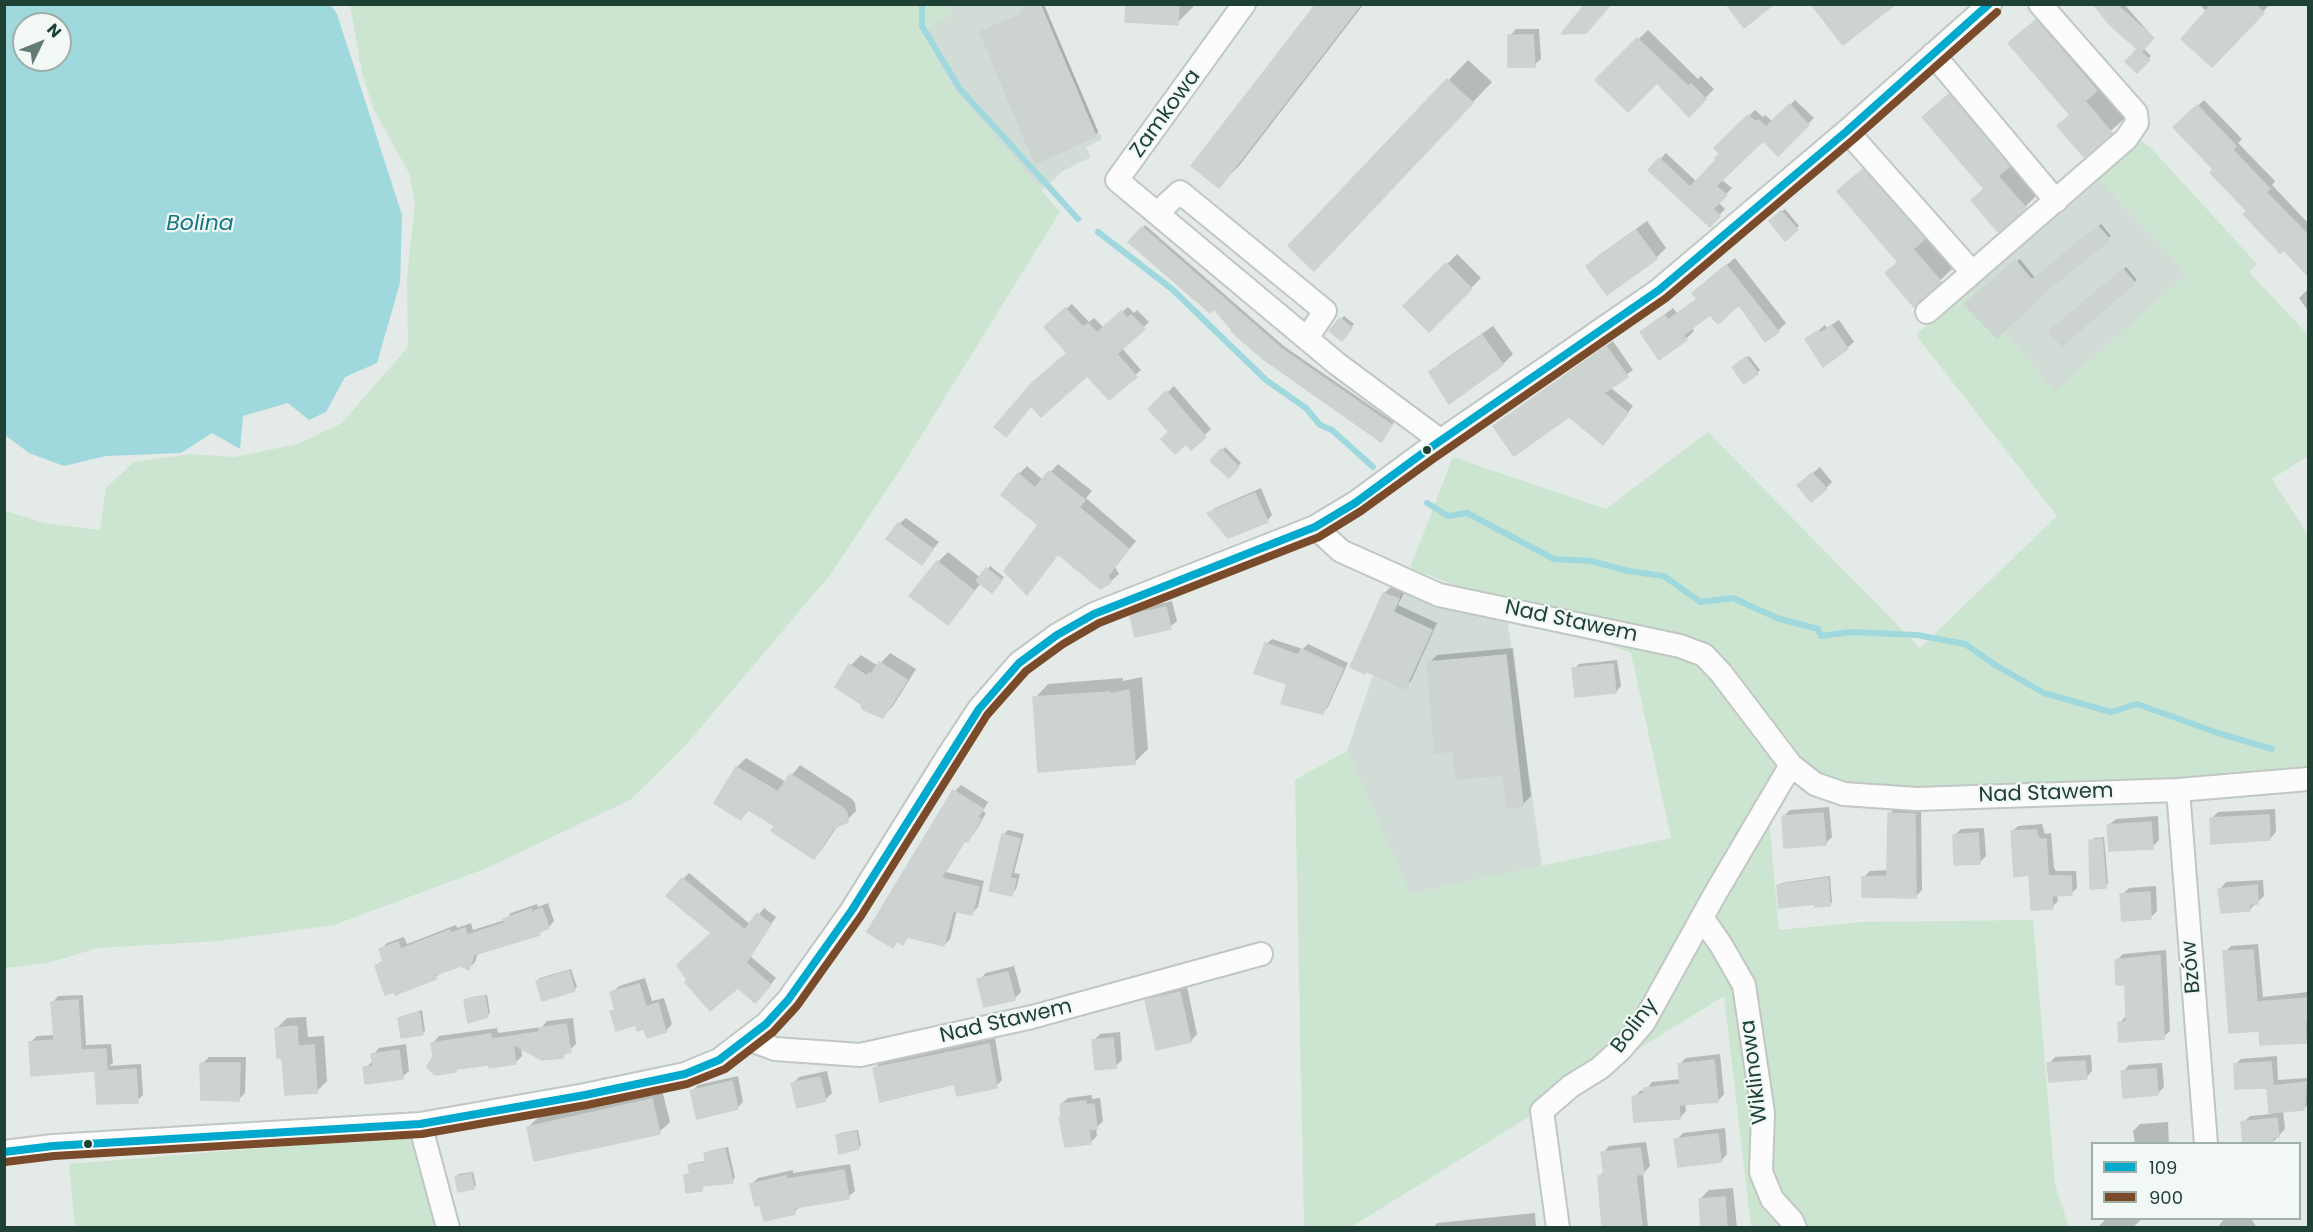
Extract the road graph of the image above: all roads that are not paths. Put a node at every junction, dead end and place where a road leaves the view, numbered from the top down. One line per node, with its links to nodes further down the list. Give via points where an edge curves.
1 (1244, 4): 7 (street, Zamkowa, via 1117,180)
2 (1990, 4): 4 (street)
3 (2040, 4): 6 (street, via 2136,112 2137,123 2126,139)
4 (1934, 54): 5 (street); 6 (street)
5 (1847, 131): 8 (street); 11 (street, via 1659,290)
6 (2056, 201): 8 (street)
7 (1157, 213): 10 (street, Zamkowa); 10 (street, via 1180,192 1325,311)
8 (1972, 272): 9 (street)
9 (1928, 312)
10 (1307, 338): 11 (street, Zamkowa)
11 (1441, 441): 12 (street)
12 (1315, 527): 13 (street, Nad Stawem, via 1341,551 1439,595 1680,646 1704,655); 18 (street, via 1094,614 1018,663 979,709 852,910 788,1000)
13 (1791, 765): 15 (street, Nad Stawem, via 1815,784 1844,794 1917,799); 16 (street)
14 (2308, 779): 15 (street, Nad Stawem)
15 (2178, 790): 20 (street, Bzów)
16 (1703, 919): 23 (street, Boliny, via 1644,1022 1600,1068 1542,1111); 24 (street, Wiklinowa, via 1744,985 1763,1113 1761,1172 1772,1199)
17 (1261, 954): 18 (street, Nad Stawem, via 1032,1017 860,1055 775,1049)
18 (748, 1039): 19 (street, via 719,1060 685,1074)
19 (420, 1124): 21 (street); 22 (street)
20 (2206, 1142)
21 (4, 1152)
22 (448, 1227)
23 (1558, 1227)
24 (1794, 1227)

